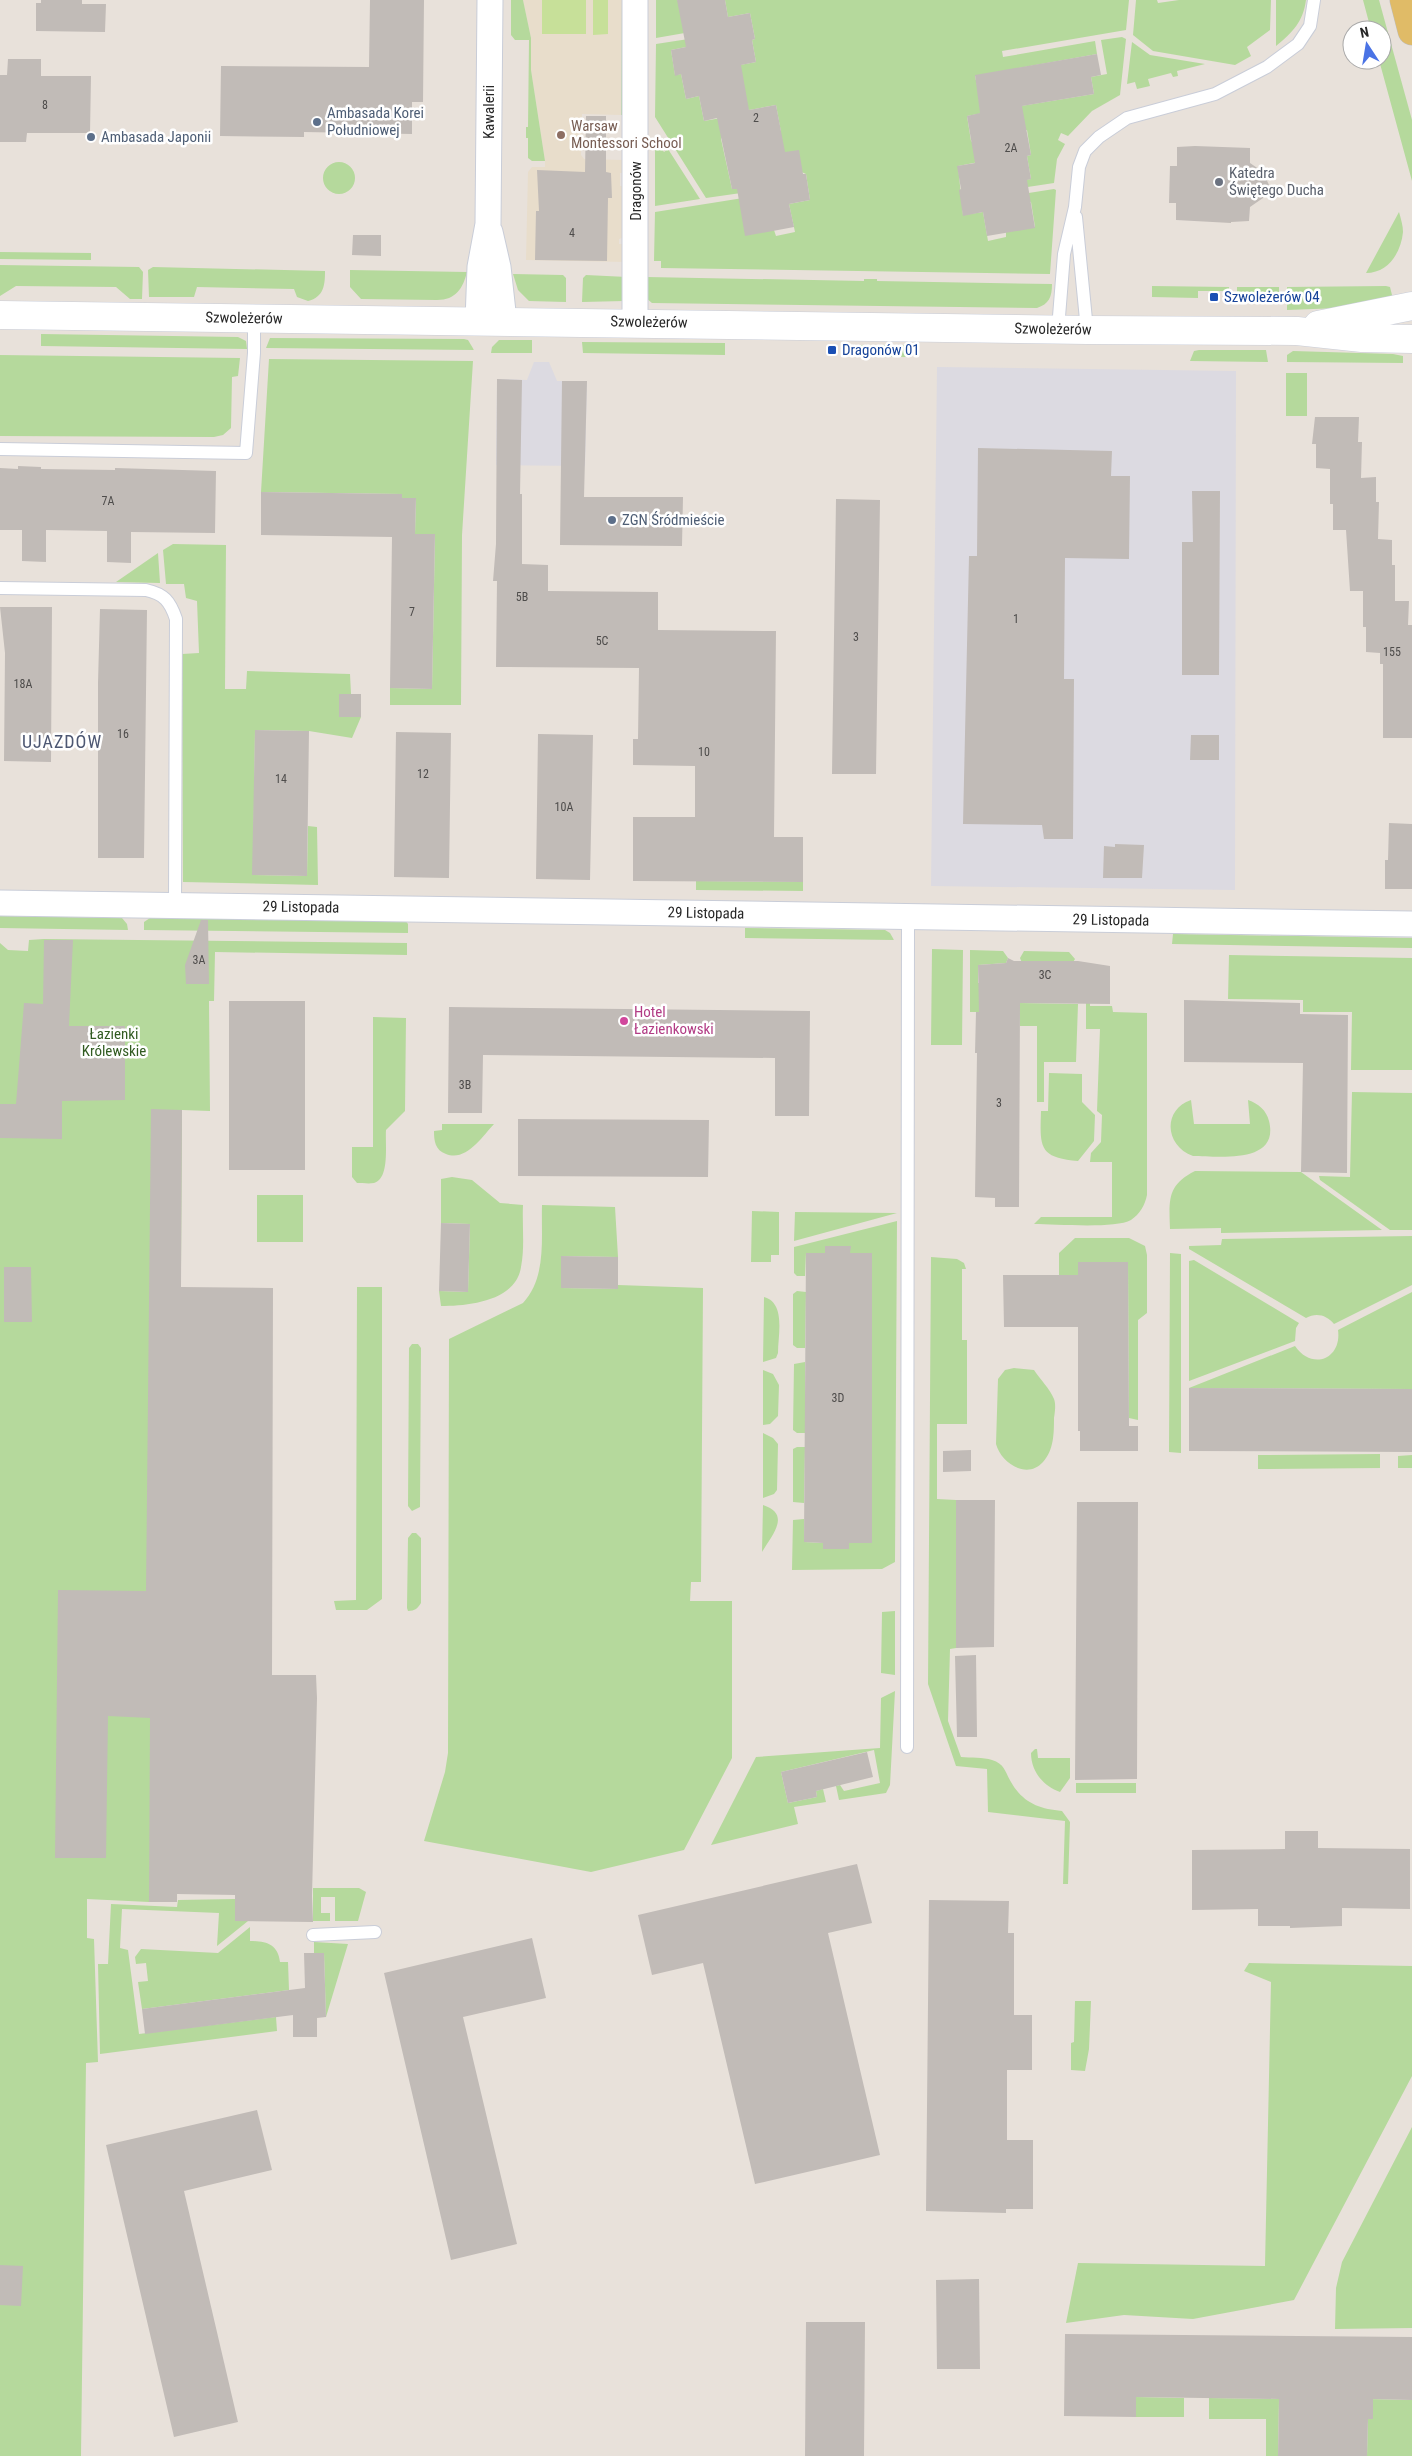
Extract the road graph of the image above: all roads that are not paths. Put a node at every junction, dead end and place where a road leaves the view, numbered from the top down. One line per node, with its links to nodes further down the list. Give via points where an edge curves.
1 (490, 0): 10 (street, Kawalerii, via 488,224 480,267)
2 (635, 0): 11 (street, Dragonów)
3 (1314, 0): 6 (lane, via 1310,26 1298,44 1267,67 1215,94 1127,118 1099,137 1085,151 1078,167)
4 (1404, 0): 5 (main road)
5 (1412, 31)
6 (1075, 207): 12 (lane, via 1064,254); 13 (lane)
7 (1412, 306): 14 (street, Szwoleżerów)
8 (0, 315): 9 (street, Szwoleżerów)
9 (254, 317): 10 (street, Szwoleżerów); 16 (lane, via 246,453)
10 (491, 321): 11 (street, Szwoleżerów)
11 (635, 322): 12 (street, Szwoleżerów)
12 (1058, 329): 13 (street, Szwoleżerów)
13 (1087, 330): 14 (street, Szwoleżerów)
14 (1297, 330): 15 (street, Szwoleżerów, via 1362,338)
15 (1412, 339)
16 (0, 449)
17 (0, 588): 19 (lane, via 146,590 158,592 171,605 176,619)
18 (0, 903): 19 (street, 29 Listopada)
19 (175, 905): 20 (street, 29 Listopada)
20 (908, 917): 21 (street, 29 Listopada); 22 (lane)
21 (1412, 924)
22 (907, 1747)
23 (374, 1932): 24 (lane)
24 (313, 1934)

